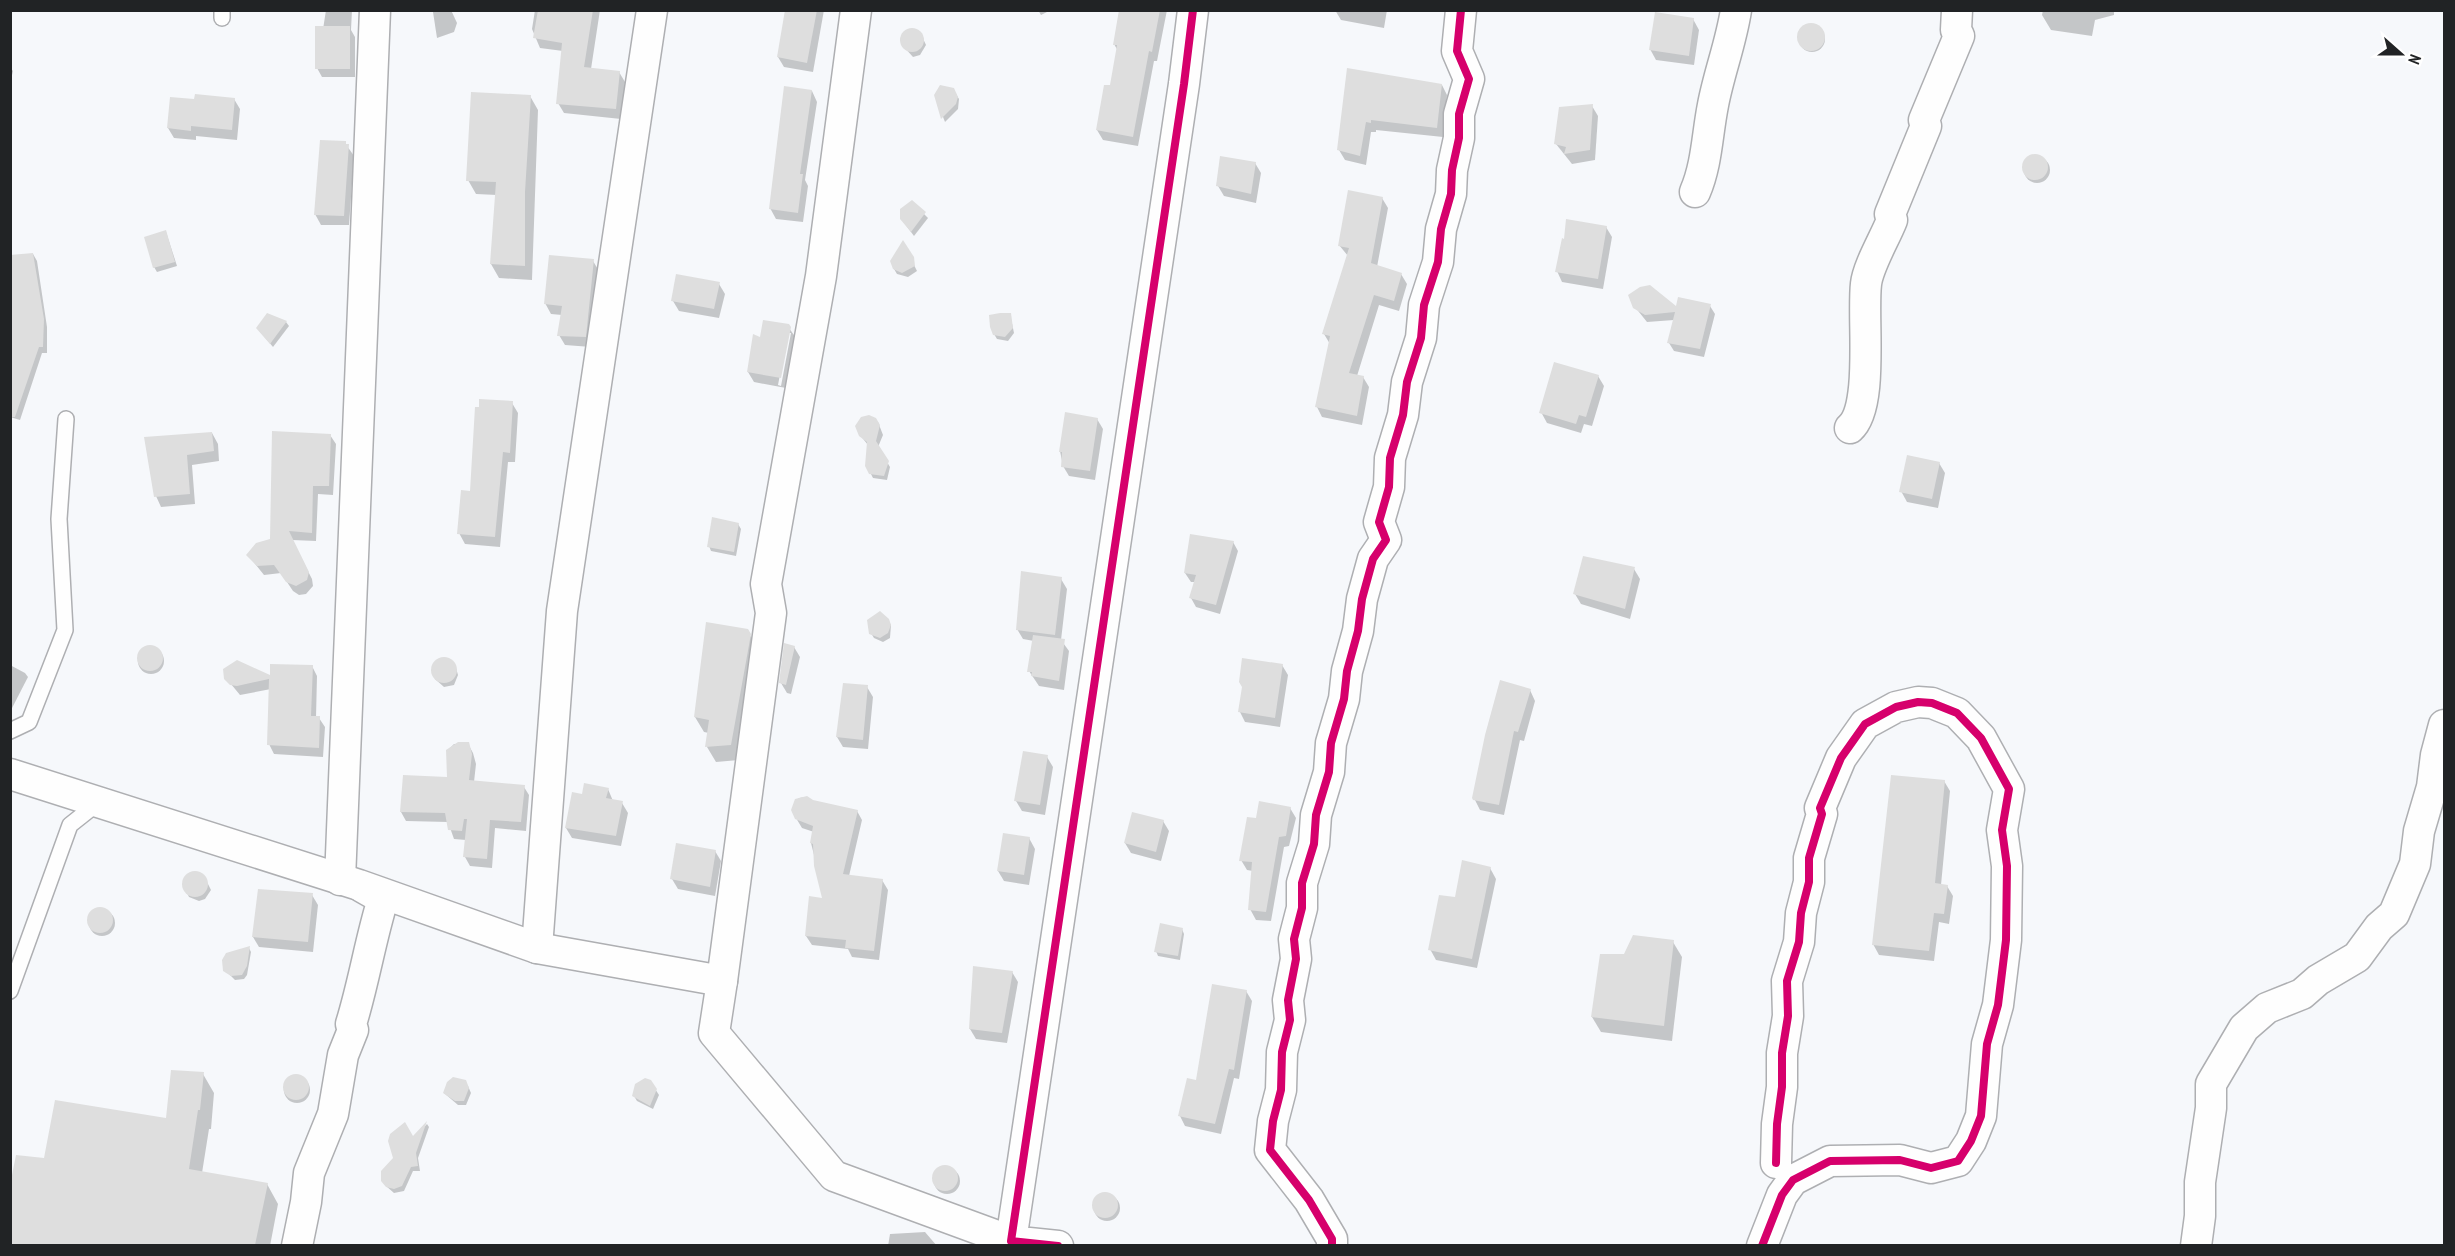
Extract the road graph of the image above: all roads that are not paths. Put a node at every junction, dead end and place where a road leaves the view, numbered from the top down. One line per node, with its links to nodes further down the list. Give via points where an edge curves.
1 (375, 10): 15 (street)
2 (652, 10): 16 (street, via 562,611)
3 (856, 10): 17 (street, via 821,276 766,584 771,613)
4 (1193, 10): 20 (street)
5 (1461, 10): 23 (street, via 1457,51 1469,79 1460,114 1451,194 1441,229 1438,262 1424,305 1421,339 1390,458 1389,487 1379,522 1386,540 1373,559 1362,599 1344,699 1331,743 1329,772 1316,815 1314,844 1302,883 1302,908 1294,939 1296,959 1288,1000 1290,1020 1273,1121 1270,1150 1309,1200)
6 (1736, 10): 8 (street, via 1713,106 1702,175)
7 (1956, 10): 10 (street, via 1959,36 1924,120 1926,126 1866,283 1865,390 1858,421)
8 (1695, 192)
9 (66, 419): 12 (lane, via 59,519 65,630 29,723)
10 (1850, 428)
11 (2445, 725): 25 (street, via 2419,831 2415,864 2394,914 2357,957 2302,994 2267,1008 2244,1028 2211,1084)
12 (10, 731)
13 (10, 774): 14 (street)
14 (99, 802): 15 (street); 18 (lane, via 70,825)
15 (350, 882): 16 (street); 21 (street, via 382,899 366,976 351,1024 353,1030 343,1055 333,1114 309,1173)
16 (537, 948): 17 (street)
17 (722, 981): 20 (street, via 714,1033 834,1176)
18 (10, 991)
19 (1776, 1163): 24 (street, via 1788,1016 1787,981 1799,942 1809,858 1822,814 1820,808 1841,758 1865,724 1896,707 1932,703 1957,713 1981,738 2009,789 2002,830 2007,866 2006,940 1998,1005 1987,1044 1982,1116 1958,1161 1930,1168 1900,1160 1830,1161 1793,1180 1782,1195)
20 (1011, 1243): 22 (street)
21 (297, 1245)
22 (1058, 1245)
23 (1332, 1245)
24 (1762, 1245)
25 (2196, 1245)

